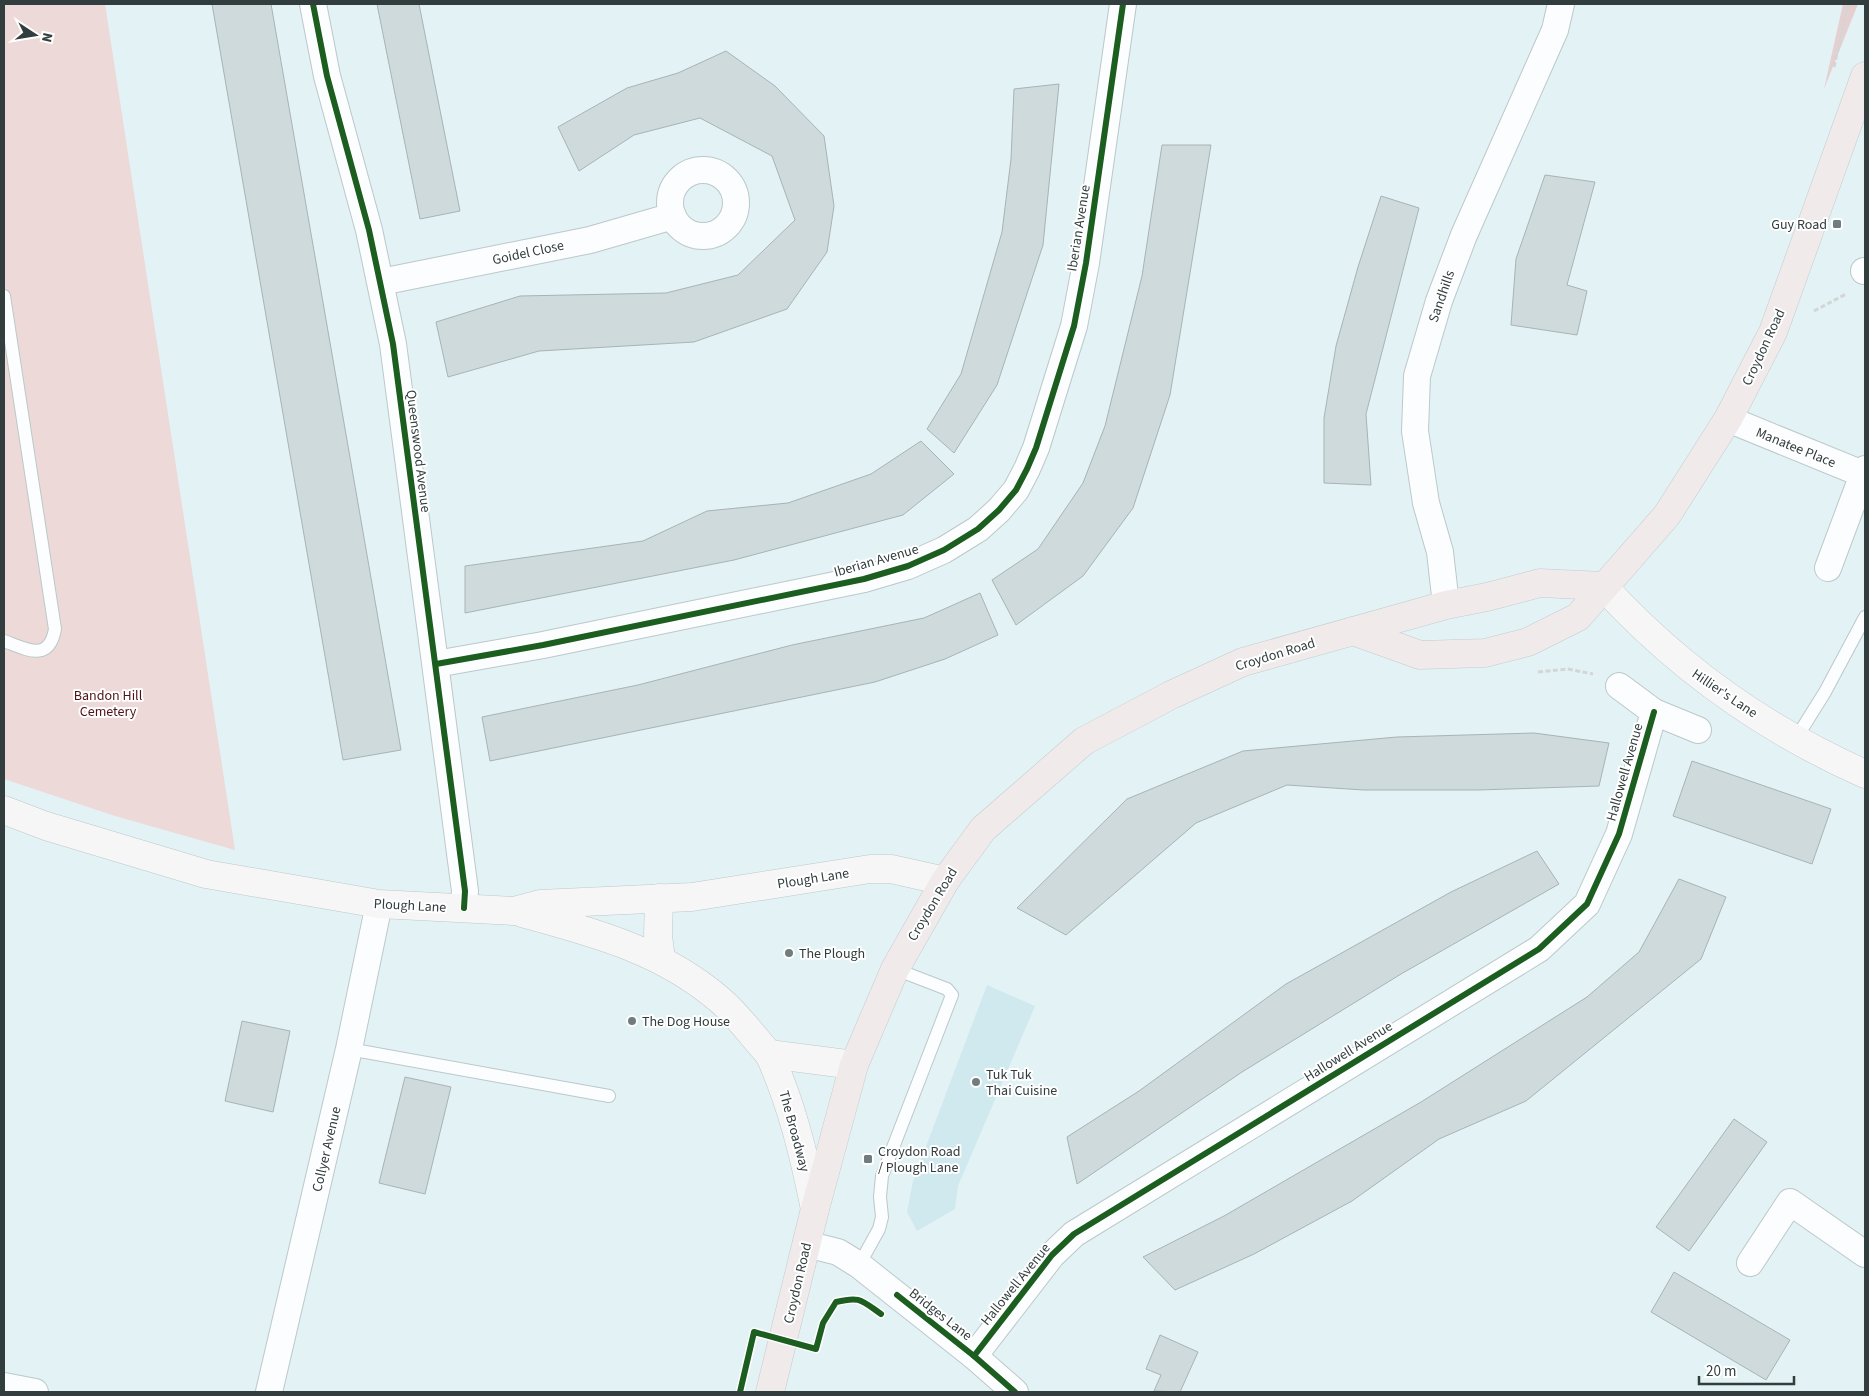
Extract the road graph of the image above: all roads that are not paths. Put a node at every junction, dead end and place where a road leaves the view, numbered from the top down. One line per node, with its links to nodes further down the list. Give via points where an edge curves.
1 (313, 4): 6 (street, Queenswood Avenue, via 336,111)
2 (1123, 4): 18 (street, Iberian Avenue, via 1074,326 1036,448 1016,490 999,510 978,529 944,550 908,566 864,579)
3 (1561, 4): 14 (street, Sandhills, via 1555,30 1464,235 1417,376 1415,431 1426,503 1440,552)
4 (1865, 76): 9 (highway, Croydon Road, via 1773,332)
5 (673, 216): 6 (street, Goidel Close, via 590,240)
6 (381, 282): 18 (street, Queenswood Avenue, via 393,344)
7 (4, 296): 8 (lane)
8 (6, 326): 17 (lane, via 55,629 53,641 45,650 36,652)
9 (1728, 419): 11 (street, Manatee Place); 13 (highway, Croydon Road, via 1667,516)
10 (1865, 469): 11 (street)
11 (1865, 475): 12 (street)
12 (1828, 568)
13 (1603, 586): 14 (highway, Croydon Road, via 1540,583 1487,598); 16 (highway, Croydon Road, via 1578,617 1528,642 1485,653 1420,655); 22 (main road, Hillier's Lane, via 1692,671)
14 (1446, 605): 16 (highway, Croydon Road)
15 (1865, 617): 22 (lane)
16 (1353, 631): 25 (highway, Croydon Road, via 1243,662 1084,741 982,829)
17 (4, 641)
18 (436, 664): 28 (street, Queenswood Avenue, via 465,891)
19 (1619, 686): 20 (street, Hallowell Avenue)
20 (1654, 712): 21 (street, Hallowell Avenue); 41 (street, Hallowell Avenue, via 1619,834 1587,904 1539,949 1074,1234 1052,1255)
21 (1698, 730)
22 (1795, 740): 23 (main road, Hillier's Lane)
23 (1865, 774)
24 (4, 810): 27 (main road, Plough Lane, via 46,826 206,874)
25 (945, 881): 26 (main road, Plough Lane, via 870,869 692,897); 31 (highway, Croydon Road)
26 (659, 898): 29 (main road, Plough Lane, via 540,904); 30 (main road)
27 (379, 904): 28 (main road, Plough Lane); 32 (street, Collyer Avenue)
28 (464, 908): 29 (main road, Plough Lane)
29 (514, 911): 30 (main road, The Broadway, via 626,943)
30 (661, 959): 33 (main road, The Broadway, via 721,1000)
31 (895, 969): 34 (highway, Croydon Road); 40 (lane, via 947,989 952,995 882,1176 879,1229)
32 (350, 1048): 35 (lane); 44 (street, Collyer Avenue)
33 (769, 1054): 34 (main road); 36 (main road, The Broadway, via 782,1081 803,1149)
34 (854, 1065): 36 (highway, Croydon Road)
35 (609, 1096)
36 (815, 1209): 37 (highway, Croydon Road)
37 (806, 1244): 40 (street, Bridges Lane, via 838,1252); 45 (highway, Croydon Road)
38 (1865, 1254): 39 (street, via 1790,1202)
39 (1750, 1264)
40 (859, 1265): 41 (street, Bridges Lane)
41 (974, 1356): 46 (street, Bridges Lane)
42 (4, 1386): 43 (street)
43 (35, 1392)
44 (269, 1392)
45 (770, 1392)
46 (1016, 1392)

